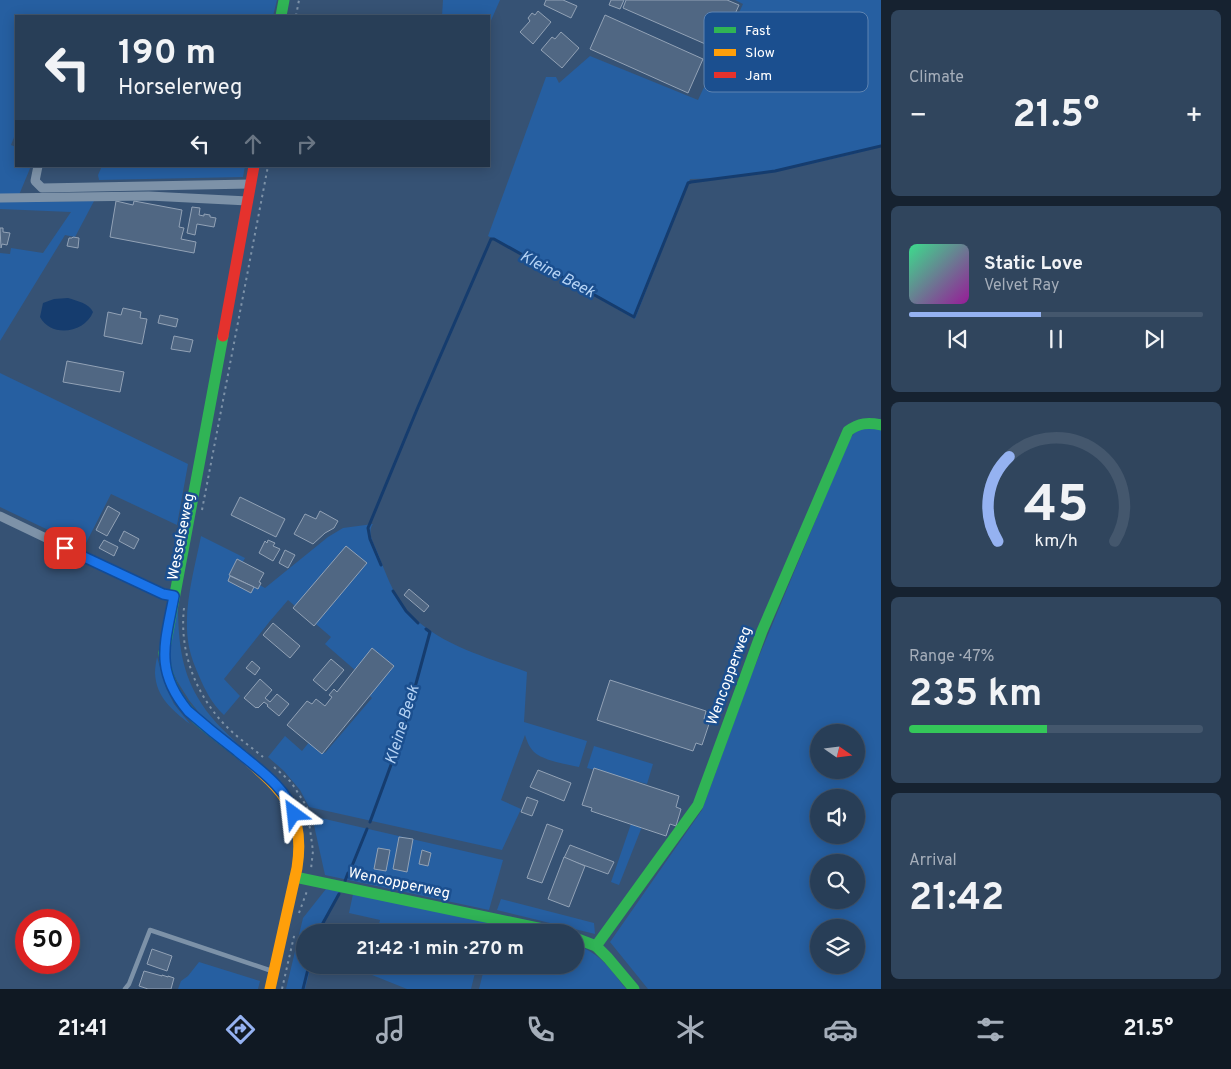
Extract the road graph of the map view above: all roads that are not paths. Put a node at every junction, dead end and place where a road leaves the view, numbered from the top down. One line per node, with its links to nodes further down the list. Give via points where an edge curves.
1 (284, 0): 2 (street)
2 (281, 15)
3 (38, 167): 5 (street, via 35,182 42,188)
4 (254, 167): 5 (street, Wesselseweg)
5 (251, 184): 7 (street, Wesselseweg)
6 (0, 198): 7 (street, via 149,196)
7 (248, 201): 10 (street, Wesselseweg)
8 (881, 425): 14 (street, Wencopperweg, via 856,425 848,431 762,631 698,805)
9 (0, 516): 10 (street, via 163,594)
10 (174, 596): 11 (street, Wesselseweg, via 164,653 173,689 188,711 267,776 287,799 294,810 300,836)
11 (295, 877): 12 (street, Wencopperweg); 15 (street, Wesselseweg)
12 (518, 924)
13 (584, 941): 14 (street)
14 (596, 946): 18 (street)
15 (274, 972): 16 (lane, via 150,930); 17 (street, Wesselseweg)
16 (125, 989)
17 (270, 989)
18 (634, 989)

